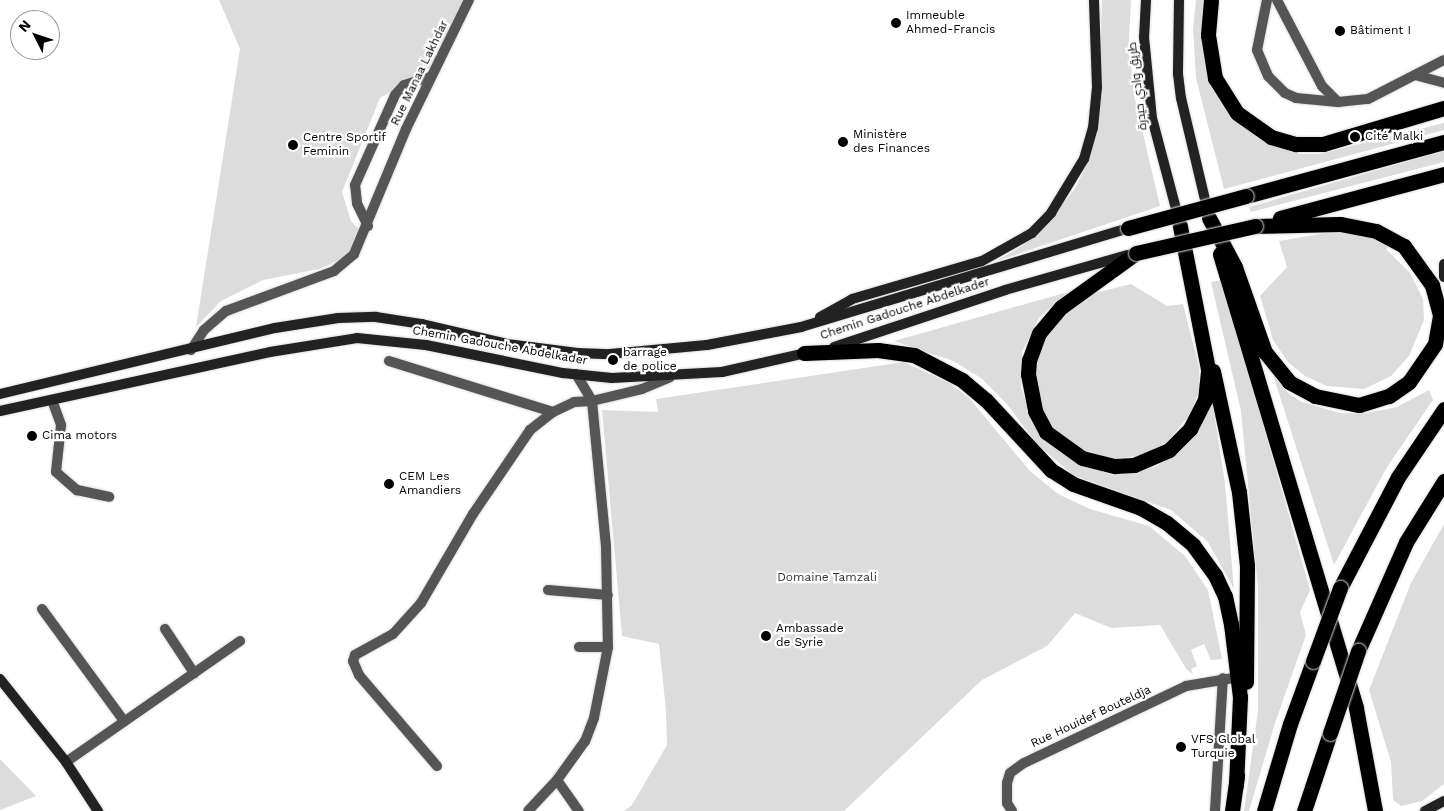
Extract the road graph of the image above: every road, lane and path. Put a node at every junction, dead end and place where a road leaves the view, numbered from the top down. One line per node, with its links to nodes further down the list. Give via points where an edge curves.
1 (469, 0): 11 (street, Rue Manaa Lakhdar)
2 (1094, 0): 25 (main road, via 1097,87 1093,128 1084,159 1051,213 1032,234 982,261 852,299)
3 (1146, 0): 19 (main road, طريق وادي حيدرة, via 1144,37 1152,118)
4 (1179, 0): 17 (main road, via 1181,98)
5 (1210, 0): 14 (highway, via 1209,53 1215,78 1237,113 1271,137 1296,144 1323,144)
6 (1268, 0): 8 (street); 13 (street, via 1258,50 1268,76 1285,93 1296,98)
7 (1277, 0): 8 (street)
8 (1284, 17): 13 (street, via 1322,86)
9 (1444, 60): 10 (street)
10 (1415, 76): 12 (street); 13 (street, via 1368,99)
11 (431, 77): 18 (street, Rue Manaa Lakhdar, via 402,137); 18 (street, via 404,85 395,94 355,185 357,203)
12 (1444, 83)
13 (1338, 102)
14 (1444, 108)
15 (1444, 142): 21 (highway, bridge)
16 (1444, 174): 20 (highway)
17 (1209, 218): 26 (highway, via 1235,267 1265,352 1281,375 1300,390 1343,404 1359,404 1389,396 1401,390 1418,371); 66 (highway, via 1356,708)
18 (368, 226): 28 (street, Rue Manaa Lakhdar, via 354,254 334,271 226,311 204,330)
19 (1180, 226): 22 (highway, via 1208,369 1205,400 1190,429 1169,450 1134,465 1114,466 1082,458 1046,432 1035,411 1028,374 1029,360 1039,333 1060,307); 56 (highway, via 1239,492 1247,566 1249,655)
20 (1254, 226): 22 (highway, bridge); 24 (highway, via 1324,222 1376,231 1404,246)
21 (1128, 228): 25 (main road, Chemin Gadouche Abdelkader)
22 (1136, 253): 29 (main road, Chemin Gadouche Abdelkader, via 1005,290 844,345)
23 (1444, 264): 24 (main road)
24 (1440, 281): 26 (highway)
25 (801, 327): 28 (main road, Chemin Gadouche Abdelkader, via 707,344 610,354 507,344 376,317 338,318 275,328)
26 (1440, 330): 27 (main road)
27 (1444, 346)
28 (191, 350): 33 (main road, Chemin Gadouche Abdelkader)
29 (804, 353): 32 (main road, Chemin Gadouche Abdelkader, via 722,372); 49 (highway, via 878,350 914,355 962,380 986,400 1051,470 1074,484 1141,508 1167,523 1193,545 1215,575 1225,596)
30 (390, 361): 37 (street)
31 (576, 374): 32 (main road, Chemin Gadouche Abdelkader, via 612,378); 34 (main road, Chemin Gadouche Abdelkader, via 426,345 357,338 270,352); 35 (street)
32 (670, 377): 35 (street, via 642,389)
33 (0, 394)
34 (52, 400): 36 (main road, Chemin Gadouche Abdelkader); 40 (street, via 61,425 56,472 77,490)
35 (592, 401): 37 (street, via 574,402); 42 (street)
36 (0, 411)
37 (553, 412): 54 (street, via 530,430 473,514 421,603 393,634 355,655 353,661 359,675)
38 (1441, 412): 64 (highway, bridge, via 1377,513 1340,588 1290,724)
39 (1444, 481): 65 (highway, bridge, via 1402,550 1358,651)
40 (109, 497)
41 (548, 590): 42 (street)
42 (608, 595): 47 (street)
43 (42, 609): 52 (street)
44 (165, 629): 48 (street)
45 (240, 641): 48 (street)
46 (579, 647): 47 (street)
47 (608, 647): 55 (street, via 594,718 585,741)
48 (194, 673): 52 (street)
49 (1239, 677): 50 (street, Rue Houidef Bouteldja); 56 (highway)
50 (1223, 678): 61 (street, Rue Houidef Bouteldja, via 1186,686 1024,762 1010,772 1007,783 1007,803); 62 (street)
51 (0, 679): 53 (main road)
52 (124, 721): 53 (street)
53 (66, 762): 58 (main road)
54 (437, 766)
55 (557, 780): 59 (street); 60 (street)
56 (1236, 785): 63 (highway)
57 (1444, 801): 67 (main road)
58 (98, 811)
59 (528, 811)
60 (579, 811)
61 (1012, 811)
62 (1215, 811)
63 (1232, 811)
64 (1264, 811)
65 (1304, 811)
66 (1375, 811)
67 (1425, 811)

